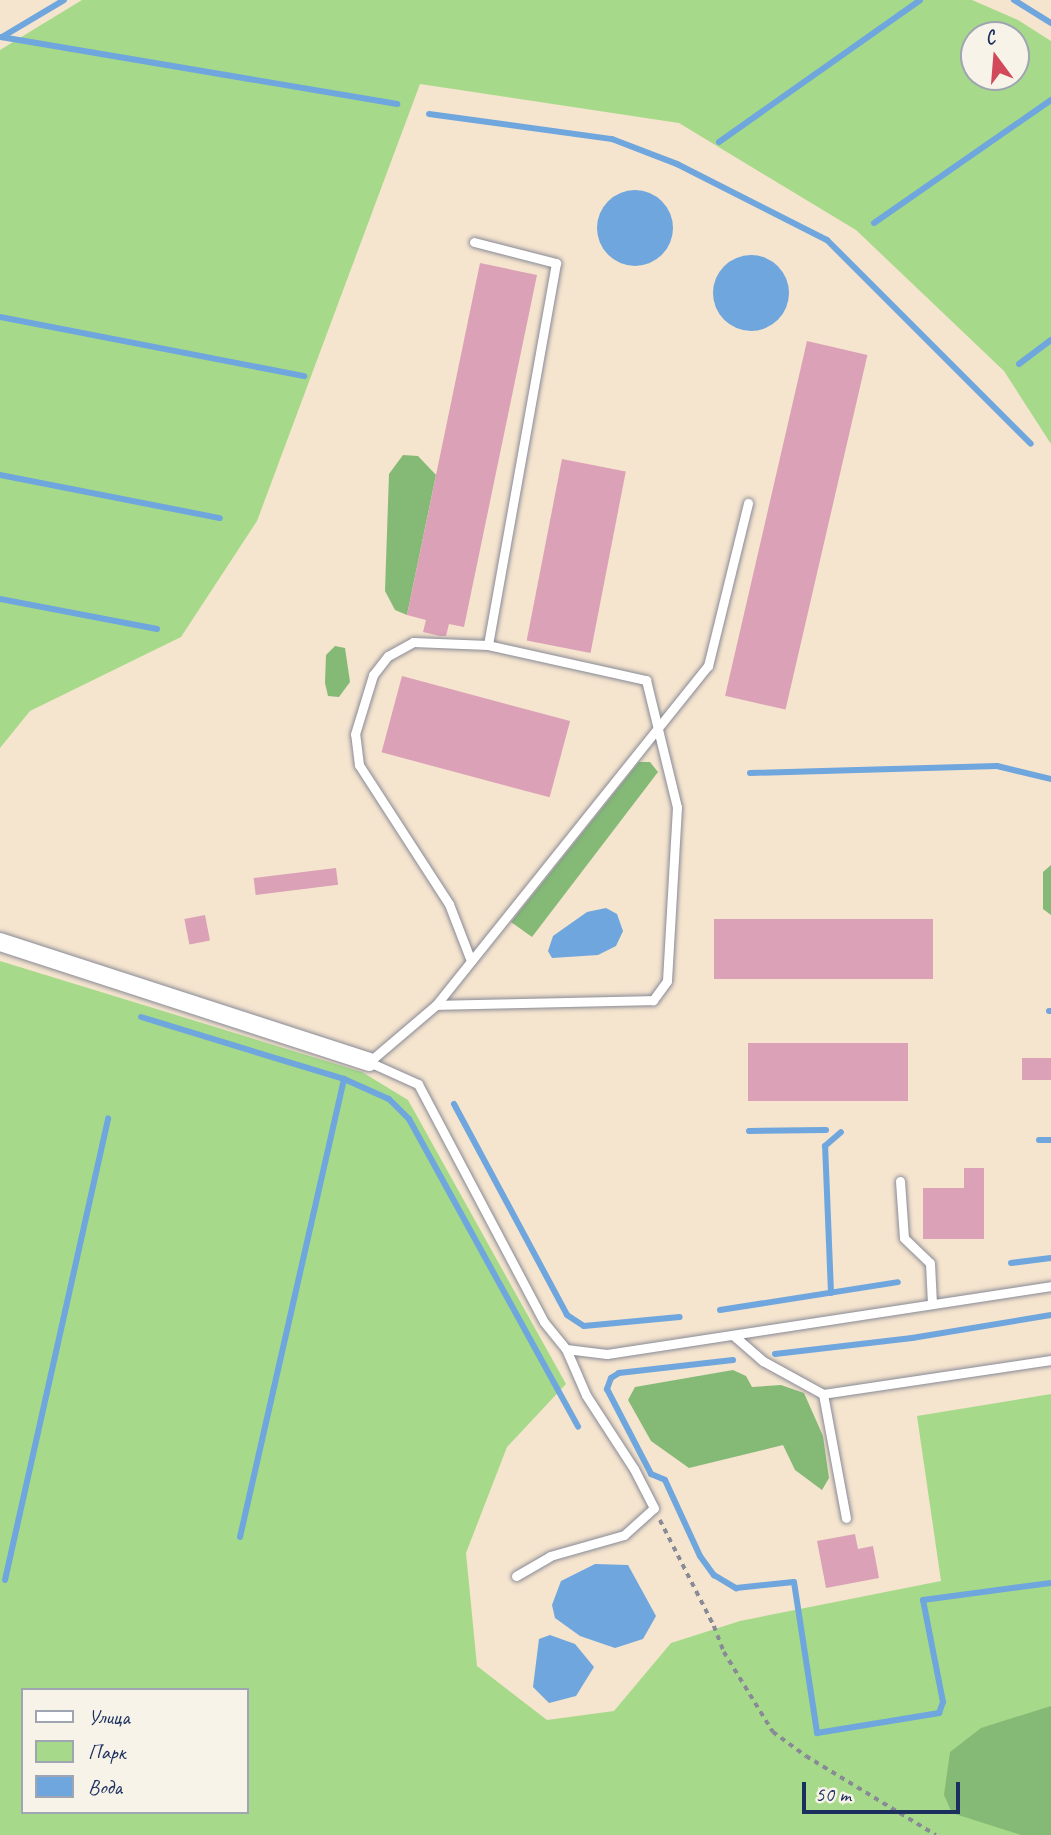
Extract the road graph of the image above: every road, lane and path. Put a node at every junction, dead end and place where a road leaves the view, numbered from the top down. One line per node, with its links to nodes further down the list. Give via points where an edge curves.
1 (474, 242): 3 (lane, via 556,263)
2 (748, 503): 4 (lane, via 708,666)
3 (488, 645): 4 (lane, via 646,680); 6 (lane, via 413,642 388,656 373,676 355,734 359,765 449,904)
4 (658, 728): 6 (lane); 7 (lane, via 677,807 667,981 653,1000)
5 (0, 942): 8 (street)
6 (471, 961): 7 (lane)
7 (436, 1004): 8 (lane)
8 (369, 1062): 13 (lane, via 418,1084 544,1322)
9 (900, 1181): 11 (lane, via 904,1238 930,1263)
10 (1051, 1286): 11 (lane)
11 (932, 1304): 12 (lane)
12 (733, 1335): 13 (lane, via 607,1354); 15 (lane, via 763,1361)
13 (566, 1349): 16 (lane, via 586,1395)
14 (1051, 1360): 15 (lane)
15 (823, 1394): 17 (lane)
16 (654, 1508): 18 (lane, via 624,1535 550,1556); 19 (path, via 723,1652 774,1732)
17 (846, 1518)
18 (516, 1576)
19 (936, 1835)

